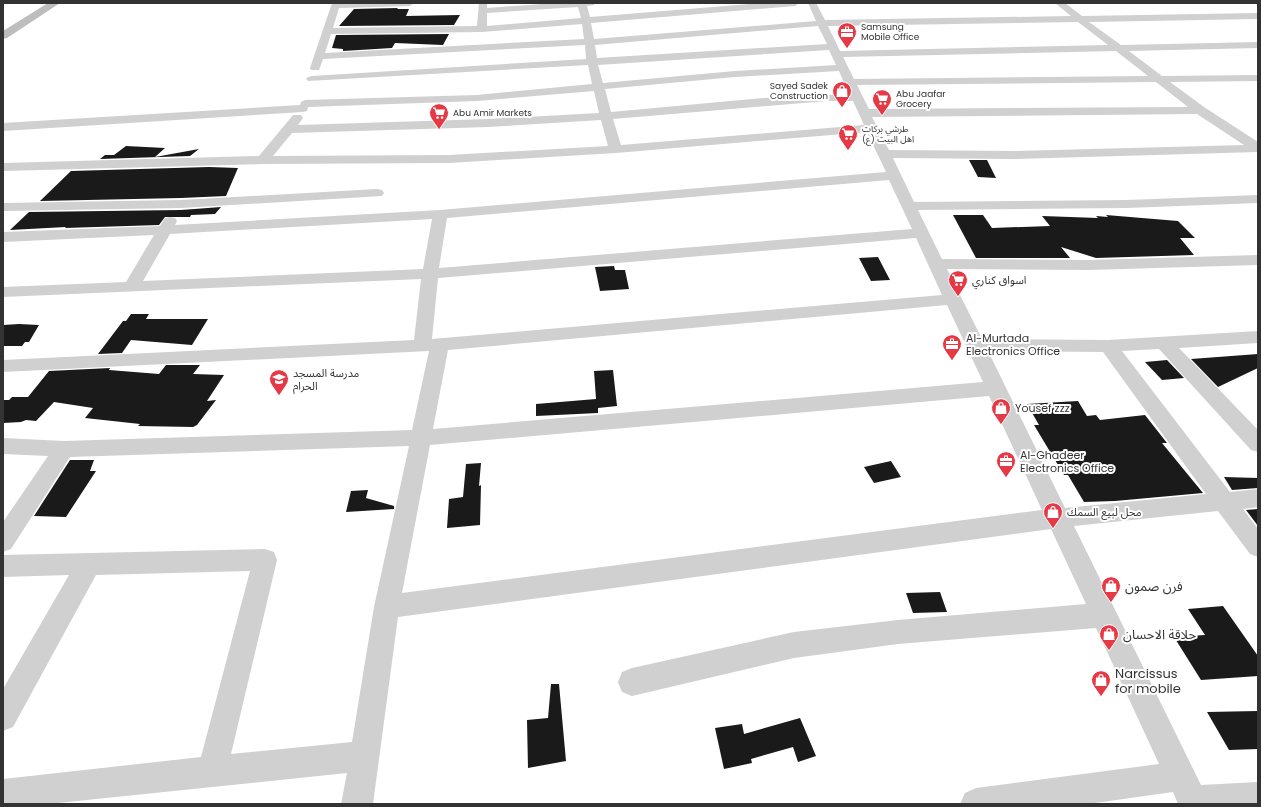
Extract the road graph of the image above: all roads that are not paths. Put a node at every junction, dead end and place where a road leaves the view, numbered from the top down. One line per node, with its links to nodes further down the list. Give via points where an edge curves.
1 (410, 3): 7 (street)
2 (795, 3): 14 (street)
3 (812, 3): 15 (street)
4 (1059, 3): 13 (street)
5 (40, 4): 6 (main road); 10 (main road)
6 (54, 4): 11 (main road)
7 (336, 4): 18 (street)
8 (586, 4): 9 (street); 14 (street)
9 (483, 7): 17 (street)
10 (20, 16): 11 (main road); 16 (main road)
11 (35, 16): 19 (main road)
12 (1258, 16): 13 (street)
13 (1082, 19): 15 (street); 22 (street)
14 (586, 21): 17 (street); 20 (street)
15 (822, 23): 20 (street); 28 (street)
16 (3, 26)
17 (482, 30): 18 (street)
18 (326, 31): 23 (street)
19 (3, 36)
20 (590, 42): 23 (street); 24 (street)
21 (1258, 45): 22 (street)
22 (1116, 48): 27 (street); 28 (street)
23 (319, 56): 26 (street)
24 (592, 62): 26 (street); 28 (street); 29 (street)
25 (1258, 78): 27 (street)
26 (312, 79): 30 (street)
27 (1159, 80): 28 (street); 31 (street)
28 (851, 84): 29 (street, via 735,74); 31 (street); 32 (street, via 808,98); 36 (street); 37 (street)
29 (598, 87): 30 (street, via 477,98); 32 (street)
30 (304, 106): 33 (street); 34 (street)
31 (1200, 110): 35 (street)
32 (607, 116): 34 (street, via 469,124); 36 (street)
33 (3, 127)
34 (289, 129): 38 (street)
35 (1258, 148): 37 (street, via 1015,155)
36 (616, 149): 38 (street, via 449,159)
37 (884, 154): 40 (street)
38 (263, 160): 39 (street)
39 (3, 166)
40 (894, 175): 44 (street); 46 (street)
41 (377, 193): 43 (street)
42 (1258, 199): 44 (street, via 1127,204)
43 (181, 204): 45 (street); 47 (street)
44 (909, 206): 48 (street)
45 (3, 207)
46 (440, 214): 47 (street); 52 (street)
47 (165, 230): 49 (street); 53 (street)
48 (922, 233): 51 (street); 52 (street)
49 (3, 237)
50 (1258, 260): 51 (street, via 1089,265)
51 (936, 264): 55 (street)
52 (430, 274): 53 (street); 58 (street)
53 (131, 287): 54 (street)
54 (3, 292)
55 (953, 299): 58 (street); 59 (street)
56 (1258, 337): 57 (street)
57 (1164, 343): 60 (street); 64 (street)
58 (431, 345): 61 (street); 63 (street)
59 (975, 345): 60 (street); 62 (street)
60 (1108, 346): 68 (street)
61 (3, 366)
62 (996, 388): 63 (street); 69 (street)
63 (422, 438): 66 (street); 74 (street)
64 (1258, 444)
65 (3, 446): 66 (street)
66 (64, 449): 70 (street)
67 (1258, 498): 68 (street)
68 (1224, 502): 69 (street); 71 (street)
69 (1058, 518): 74 (street); 75 (street)
70 (3, 542)
71 (1258, 547)
72 (89, 564): 73 (street); 77 (street); 79 (street, via 265,560)
73 (3, 566)
74 (387, 607): 78 (street)
75 (1104, 615): 76 (street, via 898,632 794,645); 81 (street)
76 (632, 682)
77 (3, 717)
78 (364, 756): 79 (street); 83 (street)
79 (212, 771): 80 (street)
80 (3, 794)
81 (1189, 794): 82 (street); 84 (street)
82 (1258, 798)
83 (357, 804)
84 (976, 804)

